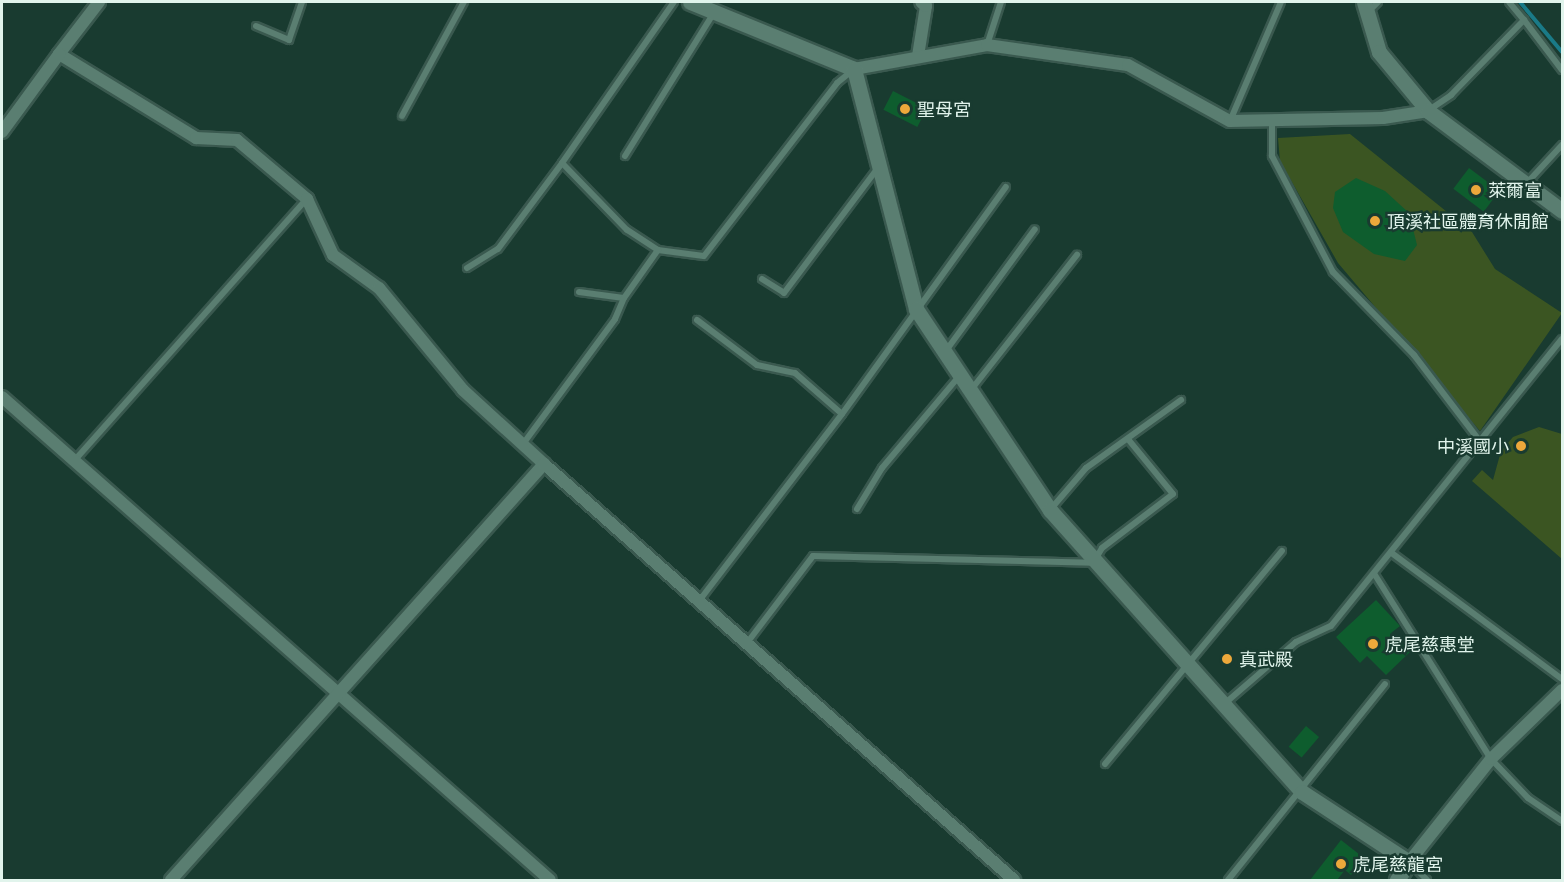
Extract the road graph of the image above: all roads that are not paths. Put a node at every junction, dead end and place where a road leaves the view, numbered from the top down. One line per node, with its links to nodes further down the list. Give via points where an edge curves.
1 (302, 2): 14 (lane, via 289,40)
2 (464, 2): 21 (lane)
3 (674, 2): 27 (lane)
4 (690, 2): 12 (street)
5 (921, 2): 17 (street, via 926,6)
6 (1001, 2): 15 (lane)
7 (1281, 2): 22 (lane)
8 (1378, 2): 11 (lane)
9 (1509, 2): 13 (lane)
10 (94, 3): 16 (street)
11 (1365, 8): 20 (street, via 1378,52)
12 (713, 14): 18 (street); 26 (lane)
13 (1524, 20): 19 (lane); 20 (lane, via 1451,95)
14 (256, 26)
15 (987, 45): 17 (street); 22 (street, via 1128,64)
16 (59, 54): 24 (street); 31 (street, via 196,138 237,140)
17 (918, 56): 18 (street)
18 (854, 69): 28 (street); 34 (lane, via 837,83 704,256)
19 (1563, 70)
20 (1428, 111): 23 (street, via 1383,118); 29 (street)
21 (402, 116)
22 (1230, 121): 23 (street)
23 (1272, 122): 51 (lane, via 1272,156 1333,272 1414,355)
24 (2, 132)
25 (1563, 145): 29 (lane)
26 (625, 156)
27 (562, 163): 34 (lane, via 627,230); 36 (lane, via 498,249)
28 (878, 168): 37 (lane, via 784,293); 40 (street)
29 (1526, 184): 32 (street)
30 (1006, 187): 40 (lane)
31 (307, 200): 50 (street, via 333,255 379,288 463,390); 52 (lane)
32 (1563, 211)
33 (1035, 228): 43 (lane)
34 (658, 249): 39 (lane)
35 (1077, 255): 45 (lane)
36 (467, 268)
37 (762, 279)
38 (579, 292): 39 (lane)
39 (624, 298): 50 (lane, via 615,319)
40 (916, 309): 43 (street); 48 (lane)
41 (698, 320): 48 (lane, via 757,365 795,373)
42 (1563, 339): 51 (lane)
43 (945, 352): 44 (street)
44 (960, 375): 45 (street); 54 (lane, via 882,468)
45 (971, 391): 55 (street)
46 (2, 398): 52 (street)
47 (1181, 400): 49 (lane)
48 (842, 414): 60 (lane)
49 (1128, 439): 55 (lane, via 1086,468); 58 (lane, via 1173,494 1102,548)
50 (523, 444): 53 (street)
51 (1482, 444): 57 (lane)
52 (73, 461): 66 (street)
53 (544, 464): 60 (street); 66 (street)
54 (857, 509)
55 (1050, 510): 58 (street)
56 (1282, 550): 62 (lane)
57 (1393, 554): 59 (lane); 63 (lane)
58 (1093, 563): 61 (lane, via 813,556); 62 (street)
59 (1376, 575): 67 (lane, via 1331,626 1296,642); 68 (lane)
60 (699, 601): 61 (street)
61 (747, 643): 75 (street)
62 (1185, 664): 67 (street); 69 (lane)
63 (1563, 679)
64 (1385, 684): 70 (lane)
65 (1563, 690): 68 (street)
66 (339, 692): 73 (street); 74 (street)
67 (1223, 705): 70 (street)
68 (1491, 759): 71 (lane, via 1528,798); 72 (street)
69 (1105, 764)
70 (1302, 792): 72 (street); 76 (lane)
71 (1563, 821)
72 (1409, 862): 77 (street); 78 (lane)
73 (171, 880)
74 (550, 880)
75 (1014, 880)
76 (1228, 880)
77 (1397, 880)
78 (1427, 880)

